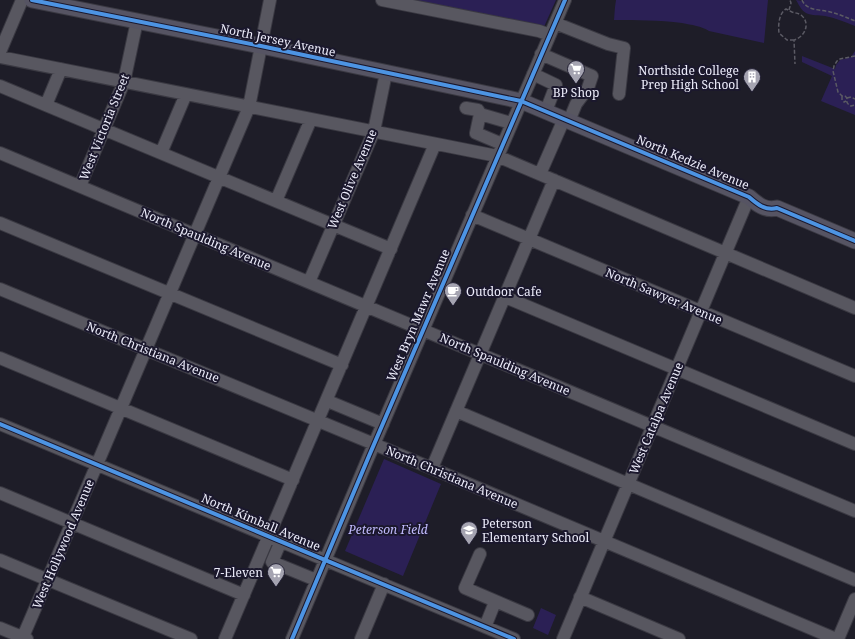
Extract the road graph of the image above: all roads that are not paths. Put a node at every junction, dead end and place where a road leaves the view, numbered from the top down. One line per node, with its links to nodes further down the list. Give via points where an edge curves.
1 (22, 0): 10 (street)
2 (32, 0): 6 (main road, North Jersey Avenue)
3 (270, 0): 9 (street, West Hollywood Avenue)
4 (382, 0): 8 (street)
5 (565, 0): 7 (street, West Bryn Mawr Avenue)
6 (137, 21): 9 (main road, North Jersey Avenue); 16 (street, West Victoria Street)
7 (555, 24): 8 (street, West Bryn Mawr Avenue); 19 (street, via 624,48)
8 (550, 35): 11 (street, West Bryn Mawr Avenue)
9 (261, 46): 14 (main road, North Jersey Avenue); 22 (street, West Hollywood Avenue)
10 (0, 52)
11 (542, 54): 15 (street, West Bryn Mawr Avenue); 27 (street, via 592,76 588,88)
12 (0, 57): 13 (street)
13 (61, 69): 16 (street); 21 (street)
14 (386, 73): 20 (main road, North Jersey Avenue); 30 (street, West Olive Avenue)
15 (533, 74): 20 (street, West Bryn Mawr Avenue); 24 (street, via 556,85)
16 (124, 82): 18 (street); 29 (street, West Victoria Street)
17 (0, 86): 21 (street)
18 (186, 94): 22 (street); 34 (street)
19 (619, 94)
20 (521, 101): 24 (main road, North Kedzie Avenue); 28 (street, West Bryn Mawr Avenue)
21 (46, 105): 29 (street)
22 (249, 107): 26 (street); 37 (street, West Hollywood Avenue)
23 (466, 108): 25 (street, via 478,110)
24 (546, 112): 27 (main road, North Kedzie Avenue)
25 (480, 114): 28 (street); 32 (street, via 476,133)
26 (311, 119): 30 (street); 41 (street)
27 (566, 120): 36 (street); 40 (main road, North Kedzie Avenue)
28 (511, 123): 32 (street, West Bryn Mawr Avenue)
29 (104, 129): 34 (street); 39 (street, West Victoria Street)
30 (374, 131): 31 (street); 44 (street, West Olive Avenue)
31 (435, 144): 35 (street); 48 (street)
32 (502, 144): 35 (street, West Bryn Mawr Avenue)
33 (0, 153): 39 (street, North Spaulding Avenue)
34 (161, 153): 37 (street)
35 (497, 156): 36 (street); 42 (street, West Bryn Mawr Avenue)
36 (540, 174): 38 (street)
37 (219, 178): 41 (street); 45 (street, West Hollywood Avenue)
38 (554, 180): 46 (street); 49 (street)
39 (80, 186): 45 (street, North Spaulding Avenue)
40 (749, 197): 47 (main road, North Kedzie Avenue, via 762,196 774,202 777,208); 49 (street, West Catalpa Avenue)
41 (276, 201): 44 (street)
42 (472, 215): 46 (street, North Sawyer Avenue); 57 (street, West Bryn Mawr Avenue)
43 (0, 223): 52 (street)
44 (333, 226): 48 (street); 50 (street, West Olive Avenue)
45 (195, 234): 50 (street, North Spaulding Avenue); 52 (street, West Hollywood Avenue)
46 (529, 239): 53 (street); 56 (street, North Sawyer Avenue)
47 (855, 241)
48 (391, 249): 54 (street)
49 (725, 253): 55 (street); 56 (street, West Catalpa Avenue)
50 (309, 282): 54 (street, North Spaulding Avenue)
51 (0, 289): 58 (street, North Christiana Avenue)
52 (170, 294): 58 (street, West Hollywood Avenue); 61 (street)
53 (505, 296): 59 (street); 62 (street)
54 (367, 306): 57 (street, North Spaulding Avenue); 61 (street)
55 (855, 308)
56 (701, 311): 62 (street, West Catalpa Avenue); 63 (street, North Sawyer Avenue)
57 (423, 329): 59 (street, North Spaulding Avenue); 69 (street, West Bryn Mawr Avenue)
58 (146, 349): 65 (street, West Hollywood Avenue); 67 (street, North Christiana Avenue)
59 (481, 354): 66 (street); 70 (street, North Spaulding Avenue)
60 (0, 358): 65 (street)
61 (342, 365): 67 (street)
62 (676, 369): 70 (street, West Catalpa Avenue); 72 (street)
63 (855, 376)
64 (330, 402): 69 (street)
65 (121, 408): 73 (street, West Hollywood Avenue); 75 (street)
66 (456, 411): 74 (street); 76 (street)
67 (318, 420): 71 (street, North Christiana Avenue); 75 (street)
68 (0, 424): 73 (street, North Kimball Avenue)
69 (382, 424): 71 (street, West Bryn Mawr Avenue)
70 (652, 426): 76 (street, West Catalpa Avenue); 78 (street, North Spaulding Avenue)
71 (374, 444): 74 (street, North Christiana Avenue); 84 (street, West Bryn Mawr Avenue)
72 (855, 444)
73 (98, 464): 79 (street, West Hollywood Avenue); 80 (street, North Kimball Avenue)
74 (432, 468): 82 (street, North Christiana Avenue)
75 (293, 480): 80 (street)
76 (628, 484): 82 (street, West Catalpa Avenue); 88 (street)
77 (0, 493): 79 (street)
78 (855, 511)
79 (72, 523): 86 (street, West Hollywood Avenue); 90 (street)
80 (269, 536): 81 (street, North Kimball Avenue); 90 (street)
81 (281, 541): 84 (street, North Kimball Avenue); 87 (street, via 272,562)
82 (604, 541): 91 (street, West Catalpa Avenue); 105 (street, North Christiana Avenue)
83 (480, 554): 93 (street, via 465,588)
84 (325, 559): 87 (street, West Bryn Mawr Avenue); 89 (street, North Kimball Avenue)
85 (0, 560): 86 (street)
86 (48, 580): 97 (street, West Hollywood Avenue); 98 (street)
87 (316, 580): 100 (street, West Bryn Mawr Avenue)
88 (855, 580)
89 (384, 584): 95 (street, North Kimball Avenue); 101 (street)
90 (244, 595): 99 (street)
91 (580, 597): 103 (street, West Catalpa Avenue); 104 (street)
92 (855, 599): 105 (street)
93 (495, 602): 94 (street); 95 (street)
94 (528, 615)
95 (485, 627): 102 (street, North Kimball Avenue)
96 (0, 628): 97 (street)
97 (24, 638)
98 (191, 639)
99 (225, 639)
100 (292, 639)
101 (361, 639)
102 (514, 639)
103 (563, 639)
104 (679, 639)
105 (837, 639)

